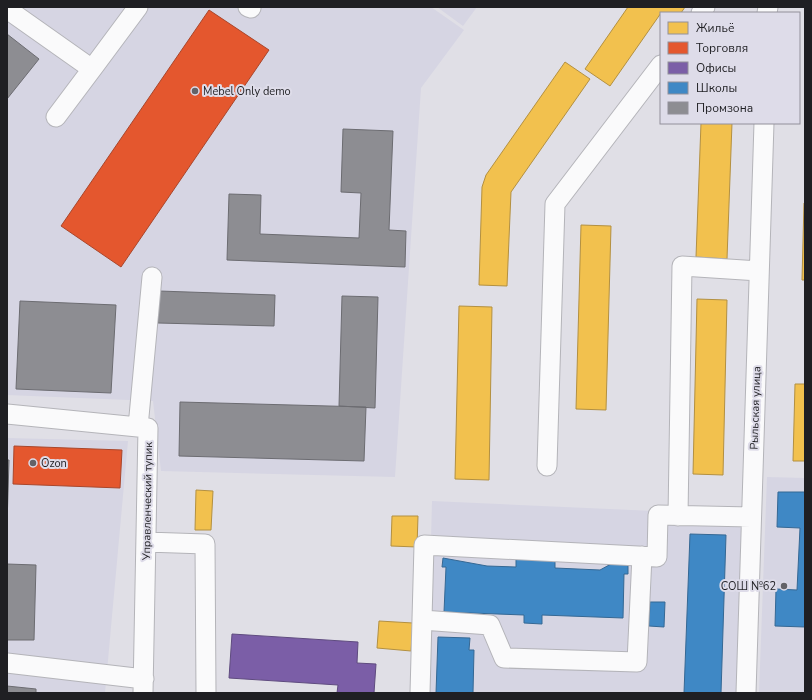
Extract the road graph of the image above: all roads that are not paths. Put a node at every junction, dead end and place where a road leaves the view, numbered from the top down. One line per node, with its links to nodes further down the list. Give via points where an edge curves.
1 (138, 7): 6 (street)
2 (248, 7): 3 (street)
3 (251, 7)
4 (7, 9): 6 (street)
5 (660, 66): 13 (street, via 555,204)
6 (92, 69): 7 (street)
7 (56, 117)
8 (764, 124): 9 (street, Рыльская улица)
9 (759, 271): 14 (street, via 682,266); 15 (street, Рыльская улица)
10 (152, 277): 12 (street)
11 (7, 414): 12 (street, Управленческий тупик)
12 (138, 427): 16 (street, Управленческий тупик, via 148,428)
13 (546, 466)
14 (678, 516): 15 (street); 17 (street, via 658,515 657,557)
15 (751, 518): 23 (street, Рыльская улица)
16 (146, 542): 20 (street, Управленческий тупик); 21 (street, via 205,544)
17 (642, 556): 18 (street, via 424,545); 18 (street, via 637,662 504,658 490,625)
18 (422, 620): 22 (street)
19 (7, 663): 20 (street)
20 (143, 686)
21 (206, 693)
22 (420, 693)
23 (746, 693)

